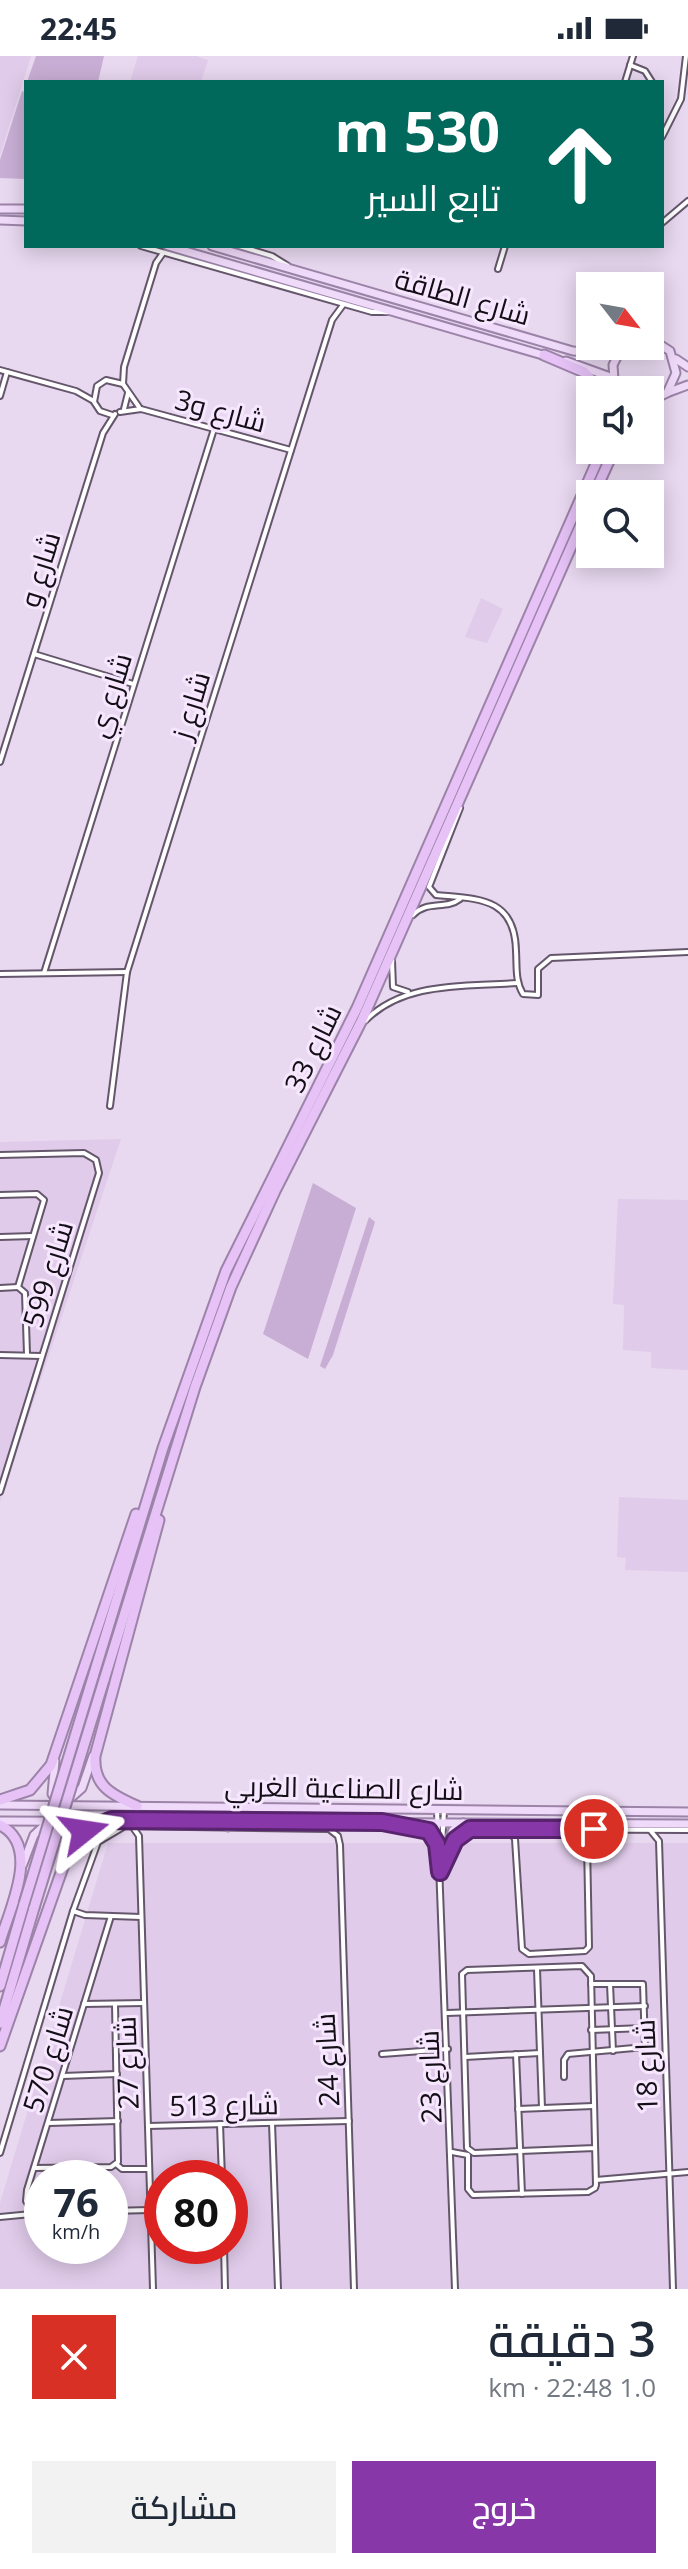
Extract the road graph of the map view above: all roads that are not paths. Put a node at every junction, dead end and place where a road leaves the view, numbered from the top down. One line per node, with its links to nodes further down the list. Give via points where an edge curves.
1 (633, 56): 3 (street)
2 (686, 56): 6 (street, via 681,99)
3 (630, 65): 4 (street); 5 (street)
4 (626, 80)
5 (651, 80)
6 (664, 133)
7 (688, 201): 12 (street)
8 (0, 209): 9 (main road)
9 (24, 209)
10 (0, 220): 11 (main road)
11 (24, 221)
12 (664, 221)
13 (150, 248): 17 (street, شارع الطاقة)
14 (219, 248): 20 (main road, شارع الطاقة)
15 (246, 248): 20 (street, شارع الطاقة)
16 (504, 248): 21 (street)
17 (154, 249): 18 (street, شارع الطاقة); 19 (street)
18 (167, 249): 19 (street); 22 (street, شارع الطاقة); 24 (main road, شارع الطاقة)
19 (156, 263): 30 (street)
20 (293, 269): 27 (main road, شارع الطاقة)
21 (498, 269)
22 (331, 301): 23 (street, شارع الطاقة); 25 (street, شارع ز)
23 (343, 305): 24 (street, شارع الطاقة); 25 (street, شارع ز)
24 (392, 311): 28 (main road, شارع الطاقة)
25 (332, 320): 51 (street, شارع ز)
26 (664, 345): 29 (main road)
27 (576, 351)
28 (544, 355): 34 (highway); 35 (main road, شارع الطاقة, via 590,367)
29 (674, 358): 31 (main road); 42 (main road, via 676,373)
30 (124, 367): 36 (street); 37 (street)
31 (688, 367)
32 (0, 370): 33 (street)
33 (7, 372): 40 (street); 44 (street)
34 (588, 376)
35 (602, 376)
36 (112, 379): 37 (street); 39 (street)
37 (123, 384): 41 (street)
38 (688, 385): 42 (main road)
39 (97, 386): 40 (street); 45 (street)
40 (76, 391): 45 (street)
41 (128, 393): 46 (street, شارع و3); 48 (street, via 127,404)
42 (667, 393): 43 (main road)
43 (664, 394)
44 (0, 396)
45 (94, 402): 47 (street)
46 (141, 409): 48 (street, شارع و3); 49 (street, شارع و3)
47 (100, 411): 48 (street); 50 (street, شارع و)
48 (118, 413): 50 (street, شارع و)
49 (214, 429): 51 (street, شارع و3); 55 (street, شارع ي)
50 (103, 433): 54 (street, شارع و)
51 (291, 450): 62 (street, شارع ز)
52 (595, 464): 78 (highway, شارع 33, via 362,997 226,1271)
53 (576, 536): 57 (highway, شارع 33)
54 (34, 654): 55 (street); 56 (street, شارع و)
55 (133, 684): 63 (street, شارع ي)
56 (0, 762)
57 (461, 797): 58 (street, via 429,884 436,895); 59 (highway, شارع 33)
58 (460, 899): 59 (street, via 422,907); 65 (street, via 492,902 512,925)
59 (406, 922): 60 (highway, شارع 33)
60 (399, 937): 66 (street, via 392,984 401,992); 67 (highway, شارع 33)
61 (688, 952): 65 (street, via 551,958 538,969 538,995 523,994)
62 (127, 972): 63 (street); 68 (street, شارع ز)
63 (44, 973): 64 (street)
64 (0, 974)
65 (517, 983): 66 (street)
66 (423, 991): 67 (street, via 385,1004 366,1020)
67 (347, 1049): 79 (highway, شارع 33, via 242,1263 203,1362)
68 (110, 1106)
69 (0, 1155): 77 (street, شارع 599, via 84,1153 96,1160 99,1173)
70 (0, 1195): 71 (street, via 42,1196)
71 (33, 1236): 72 (street); 73 (street)
72 (0, 1237)
73 (18, 1287): 74 (street); 75 (street, via 25,1293)
74 (0, 1288)
75 (27, 1354): 76 (street); 77 (street)
76 (0, 1355)
77 (42, 1356): 80 (street, شارع 599)
78 (163, 1448): 81 (highway); 120 (highway, شارع 33, bridge)
79 (162, 1491): 82 (highway, via 157,1530); 120 (highway, شارع 33, bridge)
80 (0, 1492)
81 (62, 1732): 83 (highway, via 51,1765 38,1783); 86 (main road, via 50,1783 52,1794)
82 (100, 1735): 85 (highway, via 94,1766 100,1782 112,1795); 86 (main road, via 82,1788)
83 (0, 1802): 84 (main road, شارع الصناعية الغربي)
84 (40, 1805): 86 (main road, شارع الصناعية الغربي); 88 (main road)
85 (137, 1806): 86 (main road, شارع الصناعية الغربي); 87 (main road, شارع الصناعية الغربي)
86 (66, 1807): 88 (main road); 93 (main road); 94 (main road)
87 (440, 1811): 89 (main road, شارع الصناعية الغربي); 95 (street, شارع 23)
88 (50, 1812): 92 (main road); 93 (main road)
89 (688, 1812)
90 (112, 1820): 91 (main road, شارع الصناعية الغربي); 94 (main road, شارع الصناعية الغربي); 116 (highway, via 84,1831)
91 (257, 1820): 97 (main road, شارع الصناعية الغربي); 102 (main road)
92 (42, 1821): 93 (main road, شارع الصناعية الغربي); 98 (main road, شارع الصناعية الغربي)
93 (56, 1821): 94 (main road, شارع الصناعية الغربي); 116 (main road, via 67,1832); 119 (main road, via 37,1830)
94 (74, 1821)
95 (441, 1821): 96 (main road, شارع الصناعية الغربي); 97 (main road, شارع الصناعية الغربي); 115 (street, شارع 23); 115 (street, شارع 23)
96 (469, 1821): 99 (main road, شارع الصناعية الغربي); 115 (main road)
97 (382, 1822): 115 (main road, via 424,1829)
98 (0, 1823): 119 (highway, via 19,1845)
99 (688, 1824)
100 (132, 1826): 101 (street, شارع الصناعية الغربي); 111 (street); 121 (street, via 118,1828 96,1844)
101 (146, 1827): 102 (street, شارع الصناعية الغربي); 111 (street)
102 (228, 1827): 110 (street, شارع الصناعية الغربي)
103 (522, 1828): 104 (street, شارع الصناعية الغربي); 105 (street, شارع الصناعية الغربي); 112 (street)
104 (508, 1829): 112 (street); 118 (street, شارع الصناعية الغربي, via 461,1832)
105 (579, 1829): 106 (street, شارع الصناعية الغربي); 114 (street)
106 (594, 1829): 107 (street, شارع الصناعية الغربي); 114 (street)
107 (650, 1830): 108 (street, شارع الصناعية الغربي); 113 (street)
108 (667, 1830): 109 (street, شارع الصناعية الغربي); 113 (street)
109 (688, 1830)
110 (334, 1832): 157 (street, شارع 24, via 340,1845)
111 (139, 1836): 123 (street, شارع 27)
112 (515, 1839): 114 (street, via 522,1949 529,1954 589,1947)
113 (659, 1841): 171 (street, شارع 18)
114 (587, 1842)
115 (440, 1847): 117 (street, شارع 23); 117 (street, شارع 23)
116 (65, 1859): 142 (highway)
117 (440, 1864): 118 (street, شارع 23)
118 (440, 1872): 136 (street, شارع 23)
119 (20, 1873): 124 (highway)
120 (29, 1906): 128 (highway); 138 (highway)
121 (73, 1911): 122 (street); 165 (street)
122 (111, 1916): 123 (street); 130 (street, شارع 570)
123 (141, 1917): 129 (street, شارع 27)
124 (0, 1942)
125 (537, 1969): 126 (street, via 582,1966 590,1972); 135 (street); 137 (street, via 465,1971)
126 (591, 1984): 127 (street); 133 (street)
127 (610, 1984): 132 (street, via 643,1984); 134 (street)
128 (0, 1986)
129 (144, 2003): 131 (street); 161 (street, شارع 27)
130 (84, 2004): 131 (street); 151 (street, شارع 570)
131 (115, 2004): 150 (street)
132 (645, 2006): 134 (street); 139 (street)
133 (591, 2008): 134 (street); 135 (street); 140 (street)
134 (611, 2008): 141 (street)
135 (538, 2010): 137 (street); 145 (street)
136 (447, 2013): 137 (street); 143 (street, شارع 23)
137 (464, 2013): 149 (street)
138 (0, 2023)
139 (645, 2028): 141 (street); 144 (street, via 644,2049)
140 (591, 2030): 141 (street); 146 (street)
141 (612, 2030): 144 (street)
142 (0, 2046)
143 (448, 2049): 147 (street); 163 (street, شارع 23)
144 (613, 2051): 146 (street)
145 (540, 2053): 148 (street); 154 (street)
146 (592, 2053): 152 (street, via 566,2055); 153 (street)
147 (382, 2054)
148 (516, 2054): 149 (street); 155 (street)
149 (465, 2057): 164 (street, via 469,2151)
150 (117, 2074): 151 (street); 156 (street)
151 (63, 2076): 158 (street, شارع 570)
152 (564, 2077)
153 (593, 2106): 154 (street); 162 (street)
154 (542, 2108): 155 (street)
155 (518, 2109): 164 (street)
156 (118, 2121): 158 (street); 167 (street)
157 (349, 2121): 159 (street, شارع 513); 181 (street, شارع 24)
158 (49, 2123): 166 (street, شارع 570)
159 (272, 2123): 160 (street, شارع 513); 180 (street)
160 (220, 2124): 161 (street, شارع 513); 169 (street)
161 (148, 2126): 168 (street, شارع 27)
162 (595, 2148): 164 (street); 172 (street)
163 (452, 2152): 173 (street, via 468,2155 471,2194); 182 (street, شارع 23)
164 (520, 2152): 173 (street)
165 (0, 2153)
166 (37, 2160)
167 (118, 2160)
168 (149, 2160)
169 (221, 2160)
170 (688, 2172): 171 (street)
171 (669, 2173): 172 (street); 183 (street, شارع 18)
172 (596, 2180): 173 (street, via 588,2192)
173 (522, 2194)
174 (24, 2214): 175 (street)
175 (0, 2217)
176 (152, 2264): 178 (street, شارع 27)
177 (224, 2264): 179 (street)
178 (153, 2289)
179 (225, 2289)
180 (278, 2289)
181 (354, 2289)
182 (455, 2289)
183 (673, 2289)

